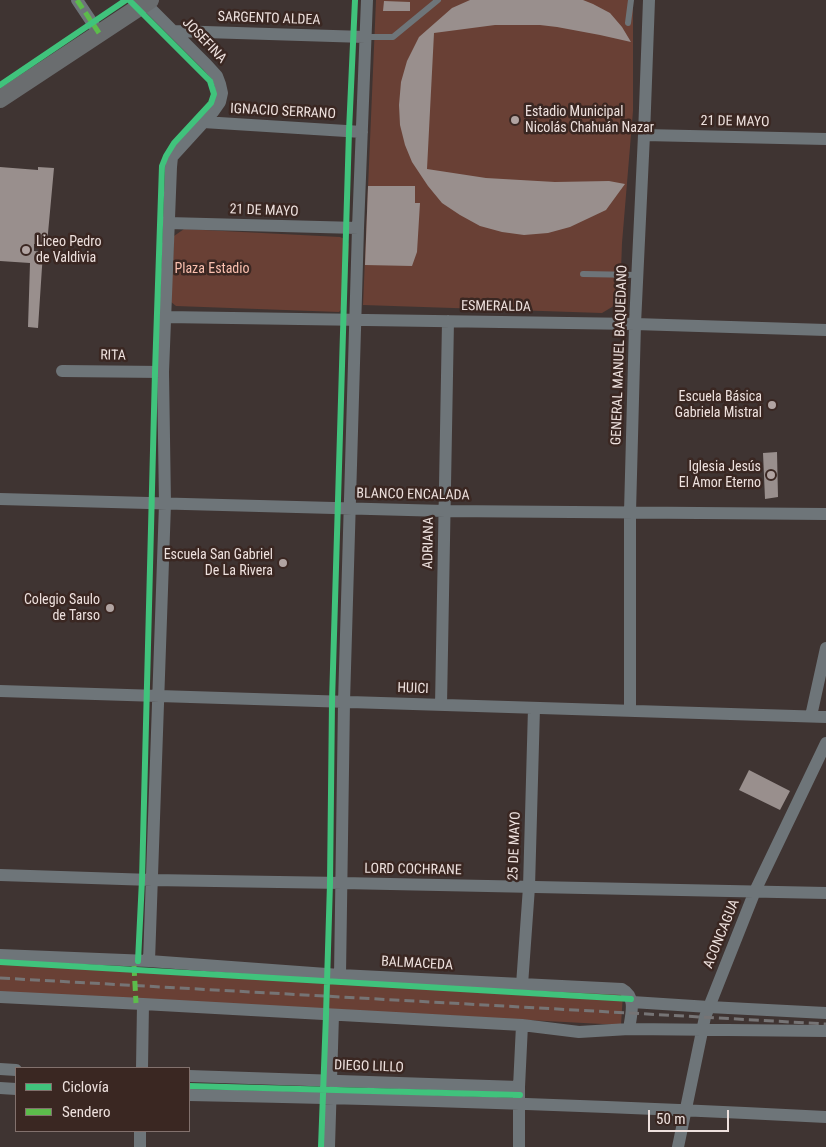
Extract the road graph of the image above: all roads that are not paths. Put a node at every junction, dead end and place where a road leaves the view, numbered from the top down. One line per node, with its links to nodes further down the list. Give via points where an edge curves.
1 (76, 0): 9 (street)
2 (367, 0): 10 (street)
3 (438, 0): 10 (lane, via 393,37)
4 (631, 0): 7 (lane)
5 (649, 0): 14 (street, GENERAL MANUEL BAQUEDANO)
6 (148, 1): 8 (street, JOSEFINA); 9 (street)
7 (628, 23)
8 (173, 31): 10 (street, SARGENTO ALDEA); 12 (street, JOSEFINA, via 217,76 220,84 220,102)
9 (99, 32): 11 (street)
10 (364, 37): 13 (street)
11 (0, 99)
12 (203, 122): 13 (street, IGNACIO SERRANO); 16 (street, JOSEFINA, via 172,157)
13 (362, 132): 17 (street)
14 (644, 135): 15 (street, 21 DE MAYO); 19 (street, GENERAL MANUEL BAQUEDANO)
15 (826, 139)
16 (168, 223): 17 (street, 21 DE MAYO); 20 (street, JOSEFINA)
17 (358, 228): 21 (street)
18 (583, 274): 19 (lane)
19 (638, 275): 23 (street, GENERAL MANUEL BAQUEDANO)
20 (165, 317): 21 (street, ESMERALDA); 26 (street, JOSEFINA)
21 (356, 320): 22 (street, ESMERALDA); 29 (street)
22 (448, 321): 23 (street, ESMERALDA); 30 (street, ADRIANA)
23 (636, 324): 24 (street, ESMERALDA); 31 (street, GENERAL MANUEL BAQUEDANO)
24 (826, 330)
25 (62, 371): 26 (street, RITA)
26 (163, 372): 28 (street, JOSEFINA)
27 (0, 499): 28 (street, BLANCO ENCALADA)
28 (165, 504): 29 (street, BLANCO ENCALADA); 35 (street, JOSEFINA)
29 (349, 509): 30 (street, BLANCO ENCALADA); 36 (street)
30 (445, 510): 31 (street, BLANCO ENCALADA); 37 (street, ADRIANA)
31 (630, 512): 32 (street, BLANCO ENCALADA); 39 (street, GENERAL MANUEL BAQUEDANO)
32 (826, 514)
33 (826, 648): 40 (street)
34 (0, 691): 35 (street, HUICI)
35 (158, 696): 36 (street, HUICI); 44 (street, JOSEFINA)
36 (344, 702): 37 (street, HUICI); 45 (street)
37 (440, 705): 38 (street, HUICI)
38 (534, 708): 39 (street, HUICI); 46 (street, 25 DE MAYO)
39 (630, 711): 40 (street, HUICI)
40 (811, 716): 41 (street, HUICI)
41 (826, 717)
42 (826, 743): 47 (street, ACONCAGUA)
43 (0, 875): 44 (street, LORD COCHRANE)
44 (152, 880): 45 (street, LORD COCHRANE); 50 (street, JOSEFINA)
45 (342, 883): 46 (street, LORD COCHRANE); 51 (street)
46 (529, 887): 47 (street, LORD COCHRANE); 52 (street, 25 DE MAYO)
47 (755, 891): 48 (street, LORD COCHRANE); 56 (street, ACONCAGUA)
48 (826, 893)
49 (0, 955): 50 (street, BALMACEDA)
50 (149, 961): 51 (street, BALMACEDA)
51 (340, 975): 52 (street, BALMACEDA)
52 (522, 985): 54 (street, BALMACEDA, via 622,989)
53 (0, 997): 55 (street)
54 (632, 1002): 56 (street); 60 (street)
55 (143, 1004): 58 (street); 63 (street)
56 (709, 1007): 57 (street); 61 (street, ACONCAGUA)
57 (826, 1013)
58 (333, 1015): 59 (street); 67 (street)
59 (522, 1026): 60 (street, via 579,1032); 68 (street)
60 (629, 1030): 61 (street)
61 (703, 1030): 62 (street); 74 (street, ACONCAGUA)
62 (826, 1031)
63 (142, 1067)
64 (0, 1070): 65 (street)
65 (15, 1070)
66 (190, 1076): 67 (street, DIEGO LILLO)
67 (331, 1081): 68 (street, DIEGO LILLO); 72 (street)
68 (519, 1086): 73 (street)
69 (0, 1088): 70 (street)
70 (15, 1089)
71 (190, 1095): 72 (street)
72 (330, 1098): 73 (street); 78 (street)
73 (520, 1105): 74 (street); 79 (street)
74 (685, 1110): 75 (street); 80 (street, ACONCAGUA)
75 (826, 1117)
76 (140, 1132): 77 (street)
77 (140, 1147)
78 (329, 1147)
79 (519, 1147)
80 (678, 1147)

